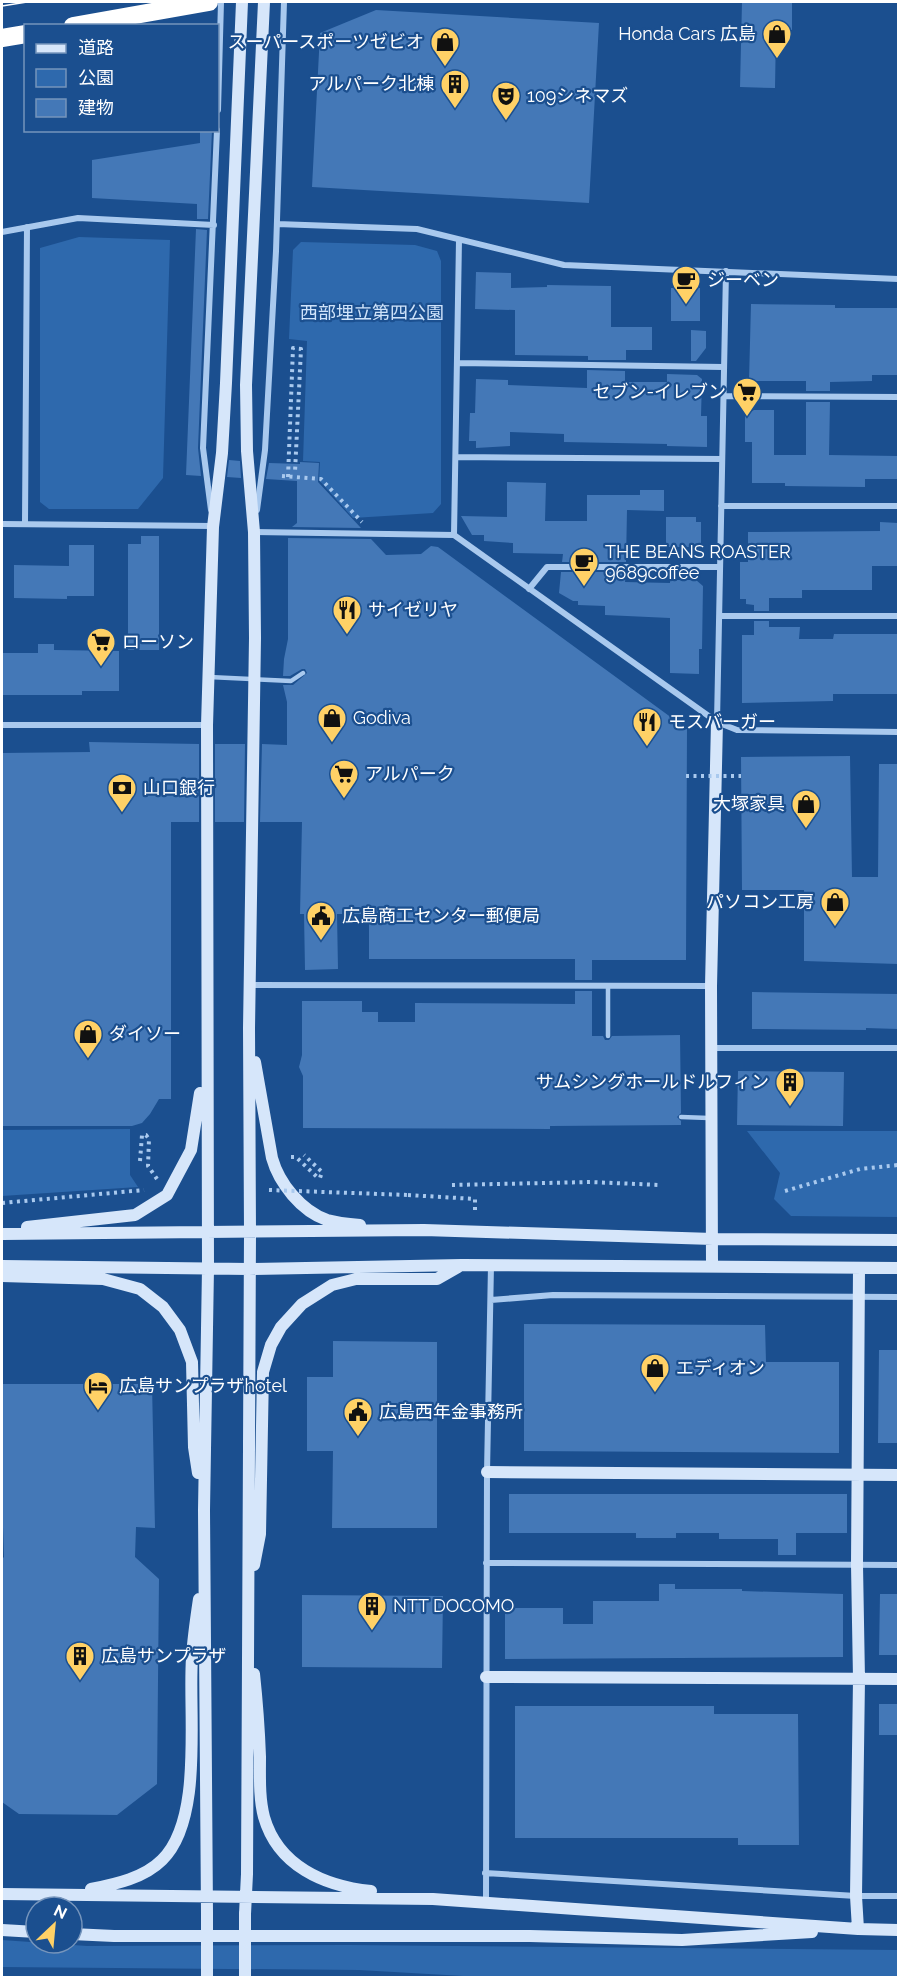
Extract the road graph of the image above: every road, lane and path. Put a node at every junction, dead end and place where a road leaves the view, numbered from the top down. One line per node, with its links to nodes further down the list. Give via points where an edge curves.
1 (209, 2): 6 (highway)
2 (221, 2): 9 (street)
3 (242, 2): 32 (street, via 226,383)
4 (264, 2): 33 (street, via 246,384)
5 (284, 2): 11 (street)
6 (84, 24)
7 (24, 34): 8 (highway)
8 (2, 38)
9 (219, 74)
10 (217, 132): 12 (street)
11 (277, 224): 15 (street, via 417,229); 33 (street, via 265,450)
12 (214, 225): 13 (street, via 78,218); 32 (street, via 203,448)
13 (27, 227): 14 (street); 30 (street)
14 (2, 232)
15 (459, 240): 16 (street, via 564,265); 18 (street)
16 (726, 272): 17 (street); 19 (street)
17 (898, 279)
18 (458, 363): 19 (street); 22 (street)
19 (723, 367): 20 (street)
20 (724, 396): 21 (street); 23 (street)
21 (898, 397)
22 (456, 457): 23 (street); 34 (street)
23 (722, 459): 27 (street)
24 (295, 472): 26 (path, via 301,349 293,348)
25 (282, 476): 26 (path)
26 (288, 477): 29 (path, via 321,479)
27 (721, 506): 28 (street); 35 (street)
28 (898, 506)
29 (362, 522)
30 (25, 523): 31 (street); 32 (street)
31 (2, 524)
32 (213, 527): 40 (street)
33 (254, 532): 34 (street); 41 (street)
34 (454, 535): 36 (street)
35 (719, 567): 36 (street, via 547,567); 37 (street)
36 (529, 589): 42 (street)
37 (720, 616): 38 (street); 42 (street)
38 (898, 616)
39 (303, 673): 41 (lane, via 291,681)
40 (208, 677): 41 (lane); 44 (street)
41 (255, 679): 48 (street)
42 (717, 722): 45 (street, via 737,730); 50 (street)
43 (2, 725): 44 (street)
44 (207, 725): 55 (street)
45 (898, 732)
46 (686, 776): 47 (path, bridge)
47 (741, 776)
48 (250, 985): 49 (street); 51 (street)
49 (608, 986): 50 (street); 52 (lane)
50 (711, 986): 53 (street)
51 (249, 1028): 70 (street, via 272,1158 285,1186 326,1219); 73 (street)
52 (608, 1036)
53 (711, 1048): 54 (street); 57 (street)
54 (898, 1048)
55 (206, 1059): 71 (street, via 191,1150 167,1195 135,1215); 72 (street)
56 (681, 1117): 57 (lane)
57 (712, 1118): 74 (street)
58 (304, 1155): 59 (path, via 322,1173 320,1178)
59 (291, 1157)
60 (140, 1161): 62 (path, via 140,1139 146,1135 148,1166)
61 (898, 1165): 67 (path, via 860,1169)
62 (158, 1179)
63 (452, 1185): 64 (path)
64 (660, 1185)
65 (152, 1190): 68 (path)
66 (270, 1190): 69 (path, bridge, via 476,1199)
67 (785, 1191)
68 (2, 1203)
69 (475, 1211)
70 (424, 1230): 73 (street); 74 (street)
71 (2, 1232): 72 (street)
72 (207, 1233): 73 (street); 80 (street)
73 (250, 1233): 83 (street)
74 (712, 1239): 75 (street); 79 (street)
75 (898, 1240)
76 (462, 1265): 77 (street); 83 (street); 96 (street, via 437,1279 356,1279 332,1285 302,1304 281,1327 263,1372 260,1534)
77 (491, 1265): 79 (street); 87 (street)
78 (2, 1266): 80 (street)
79 (712, 1266): 81 (street)
80 (208, 1268): 83 (street); 91 (street)
81 (859, 1268): 82 (street); 85 (street)
82 (898, 1268)
83 (249, 1269): 96 (street)
84 (2, 1276): 91 (street, via 113,1281 140,1289 163,1307 180,1330 192,1362 194,1447)
85 (860, 1297): 86 (street); 87 (street, via 553,1295); 89 (street)
86 (898, 1297)
87 (491, 1300): 88 (street)
88 (487, 1472): 89 (street); 93 (street)
89 (858, 1475): 90 (street); 94 (street)
90 (898, 1475)
91 (204, 1510): 92 (street)
92 (205, 1547): 103 (street, via 192,1659 189,1796 179,1830 162,1860 140,1874 119,1883); 104 (street)
93 (486, 1563): 94 (street); 98 (street)
94 (857, 1565): 95 (street); 99 (street)
95 (898, 1565)
96 (249, 1594): 97 (street)
97 (248, 1622): 107 (street); 108 (street, via 259,1713 262,1808 276,1844 299,1867 326,1882)
98 (486, 1677): 99 (street); 101 (street)
99 (859, 1679): 100 (street); 105 (street)
100 (898, 1679)
101 (485, 1873): 105 (street); 109 (street)
102 (2, 1894): 103 (street)
103 (67, 1894): 104 (street)
104 (207, 1896): 107 (street); 115 (street, bridge)
105 (856, 1896): 106 (street); 110 (street)
106 (898, 1896)
107 (246, 1897): 108 (street); 116 (street, bridge)
108 (433, 1899): 109 (street)
109 (486, 1902): 110 (street)
110 (858, 1929): 112 (street); 114 (street, via 682,1940)
111 (2, 1930): 113 (street)
112 (898, 1930)
113 (24, 1931)
114 (84, 1935)
115 (207, 1977)
116 (245, 1977)

